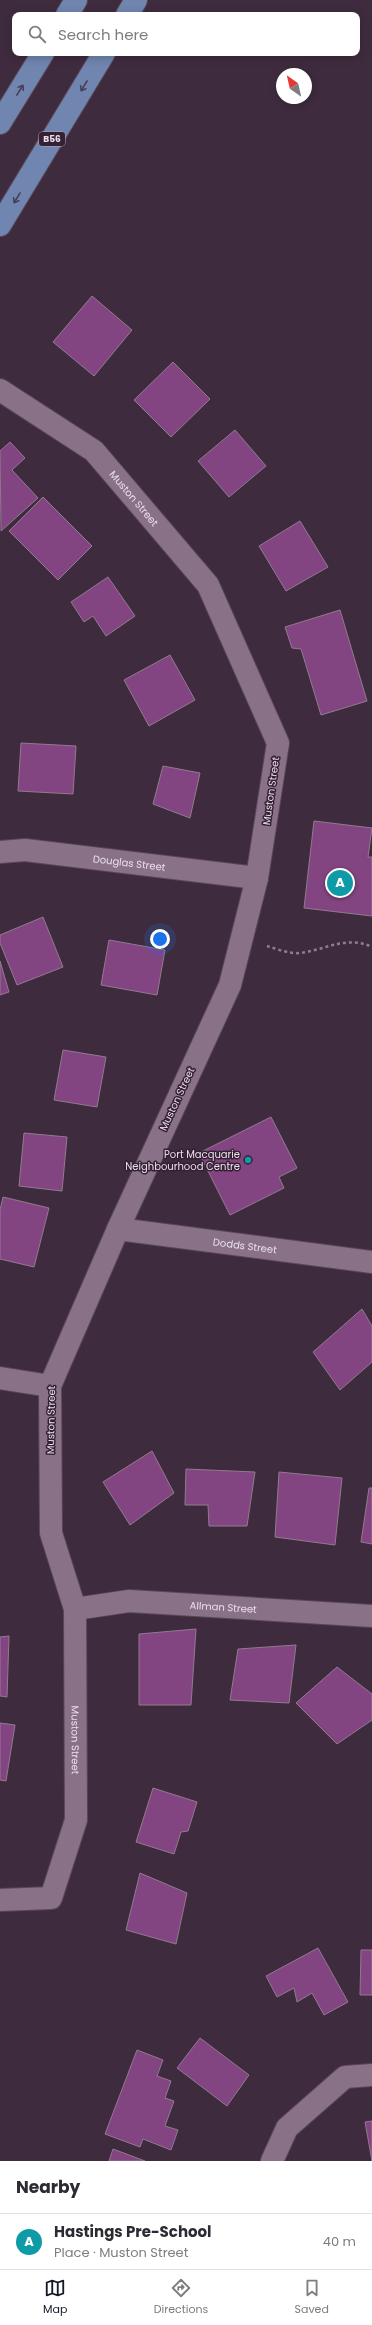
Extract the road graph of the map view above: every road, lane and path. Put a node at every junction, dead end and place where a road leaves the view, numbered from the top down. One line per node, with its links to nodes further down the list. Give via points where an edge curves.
1 (76, 0): 3 (main road)
2 (136, 0): 4 (main road)
3 (69, 12)
4 (129, 12)
5 (41, 56): 7 (main road, one-way to 5)
6 (102, 56): 8 (main road, B56, one-way to 8)
7 (0, 123)
8 (0, 225)
9 (0, 390): 11 (street, Muston Street, via 94,451 208,585 278,743)
10 (0, 852): 11 (street, Douglas Street, via 25,850)
11 (257, 878): 12 (street, Muston Street)
12 (242, 939): 13 (path, via 287,952 300,953 341,942 363,943); 14 (street, Muston Street, via 230,985)
13 (372, 947)
14 (118, 1228): 15 (street, Dodds Street); 17 (street, Muston Street)
15 (372, 1262)
16 (0, 1378): 17 (street)
17 (50, 1386): 18 (street, Muston Street, via 50,1533)
18 (75, 1609): 19 (street, Allman Street, via 129,1602); 20 (street, Muston Street, via 76,1820 51,1898)
19 (372, 1616)
20 (0, 1900)
21 (372, 2074): 22 (street, via 345,2077 287,2128)
22 (272, 2161)

